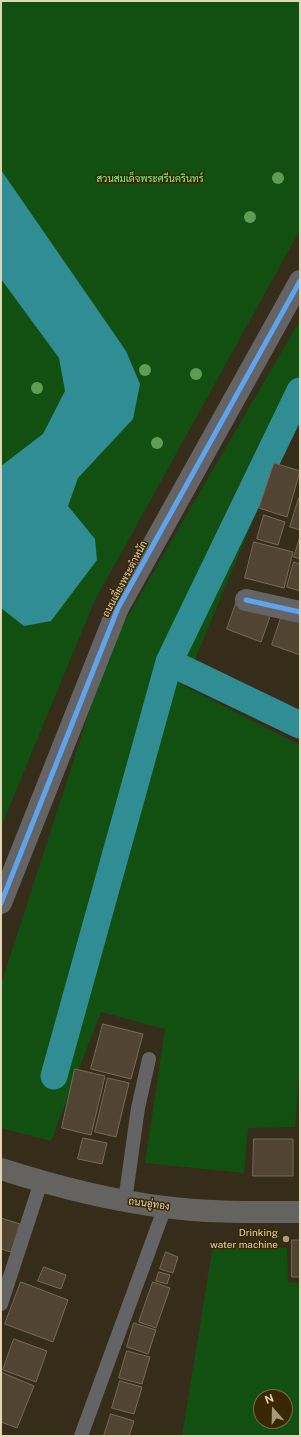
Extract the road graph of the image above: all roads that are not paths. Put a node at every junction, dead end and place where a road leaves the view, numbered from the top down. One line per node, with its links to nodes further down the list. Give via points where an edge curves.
1 (300, 281): 4 (street, ถนนเลี่ยงพระตำหนัก, via 118,608)
2 (246, 600): 3 (street)
3 (300, 612)
4 (1, 903)
5 (149, 1059): 8 (lane, via 138,1108)
6 (1, 1170): 7 (main road, ถนนอู่ทอง)
7 (41, 1182): 8 (main road, ถนนอู่ทอง); 11 (lane)
8 (125, 1201): 9 (main road, ถนนอู่ทอง)
9 (165, 1207): 10 (main road, ถนนอู่ทอง, via 233,1212); 12 (lane)
10 (300, 1212)
11 (1, 1304)
12 (81, 1436)

